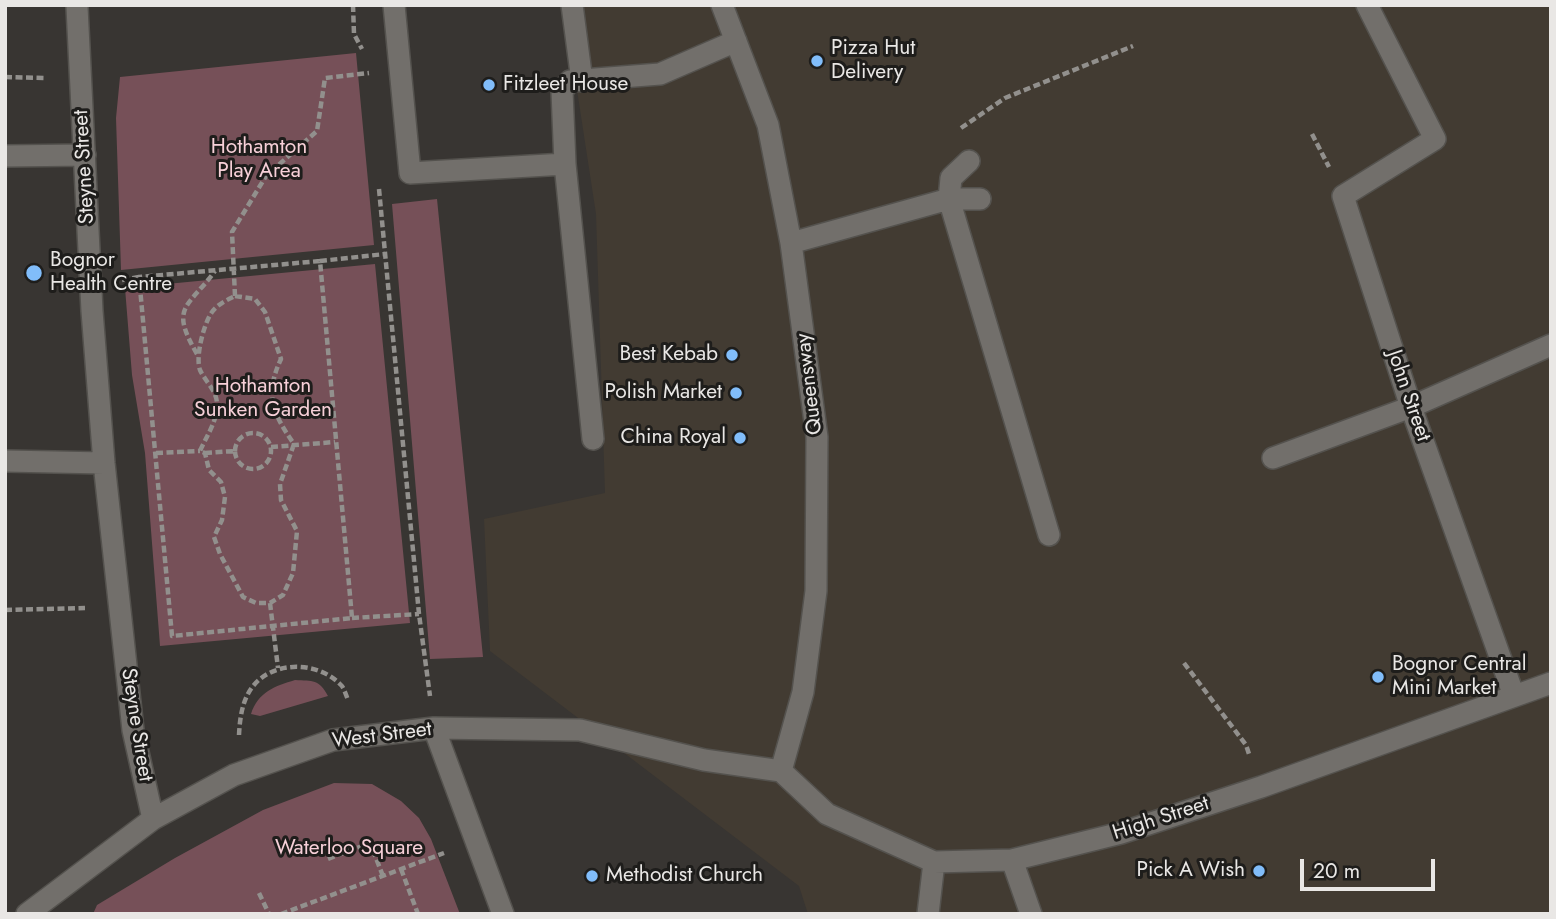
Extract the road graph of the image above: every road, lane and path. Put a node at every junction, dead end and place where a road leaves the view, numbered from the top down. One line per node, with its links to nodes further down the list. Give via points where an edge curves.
1 (352, 5): 9 (path, via 354,34)
2 (394, 5): 18 (street, via 411,173)
3 (572, 5): 13 (street)
4 (722, 5): 7 (street, Queensway)
5 (1367, 5): 28 (street, John Street, via 1435,139 1343,196)
6 (77, 8): 12 (street, Steyne Street)
7 (736, 41): 13 (street, via 660,74); 21 (street, Queensway, via 768,125)
8 (1133, 46): 14 (path, via 1005,98)
9 (367, 58)
10 (369, 73): 23 (path, via 325,78 317,131 266,176 232,232)
11 (5, 76): 12 (path)
12 (81, 80): 15 (street, Steyne Street)
13 (582, 81): 18 (street, via 570,81 562,91)
14 (953, 133)
15 (85, 155): 16 (street); 38 (street, Steyne Street)
16 (5, 156)
17 (969, 161): 19 (street, via 951,178)
18 (565, 164): 29 (street)
19 (949, 199): 20 (street); 21 (street); 39 (street)
20 (979, 199)
21 (791, 243): 53 (street, Queensway, via 817,437 816,592 803,692)
22 (320, 261): 23 (path); 30 (path); 43 (path, via 385,254)
23 (233, 268): 24 (path); 25 (path)
24 (216, 270): 27 (path, via 193,295 182,319); 35 (path, via 139,277)
25 (235, 296): 27 (path, via 212,312); 31 (path, via 255,299 265,312 281,359 273,380 273,405 277,420)
26 (1551, 345): 28 (street)
27 (197, 354): 34 (path, via 217,404)
28 (1411, 407): 36 (street); 49 (street, John Street)
29 (593, 439)
30 (335, 442): 31 (path); 44 (path)
31 (295, 444): 32 (path); 40 (path, via 280,484 281,500 297,531 293,573 283,595)
32 (271, 447): 33 (path, via 260,434 248,433); 33 (path, via 270,458 256,469 243,467)
33 (235, 451): 34 (path)
34 (203, 452): 35 (path); 40 (path, via 225,497 214,537 220,554 243,597)
35 (156, 453): 45 (path, via 172,636)
36 (1273, 458)
37 (5, 461): 38 (street)
38 (104, 463): 41 (street, Steyne Street)
39 (1049, 536)
40 (270, 603): 45 (path)
41 (120, 607): 42 (path); 55 (street, Steyne Street, via 133,730)
42 (5, 610)
43 (419, 614): 44 (path); 51 (path)
44 (352, 618): 45 (path)
45 (273, 626): 47 (path)
46 (1184, 663): 54 (path, via 1246,745)
47 (278, 668): 50 (path, via 319,670 342,685); 52 (path, via 258,680 248,695 240,711)
48 (1551, 683): 49 (street, High Street)
49 (1514, 696): 54 (street, High Street)
50 (348, 700)
51 (434, 728): 53 (street, West Street, via 580,730 704,760); 55 (street, West Street, via 333,740 234,775); 56 (street)
52 (239, 735)
53 (781, 771): 59 (street, High Street, via 827,814)
54 (1261, 787): 58 (street, High Street, via 1121,833)
55 (153, 819): 63 (street, West Street)
56 (474, 841): 60 (path); 67 (street)
57 (328, 859): 61 (path, via 370,843)
58 (1012, 860): 59 (street, High Street); 69 (street)
59 (934, 862): 68 (street)
60 (401, 869): 61 (path); 66 (path)
61 (383, 876): 65 (path)
62 (260, 893): 64 (path)
63 (27, 914)
64 (269, 914)
65 (281, 914)
66 (418, 914)
67 (503, 914)
68 (928, 914)
69 (1031, 914)

